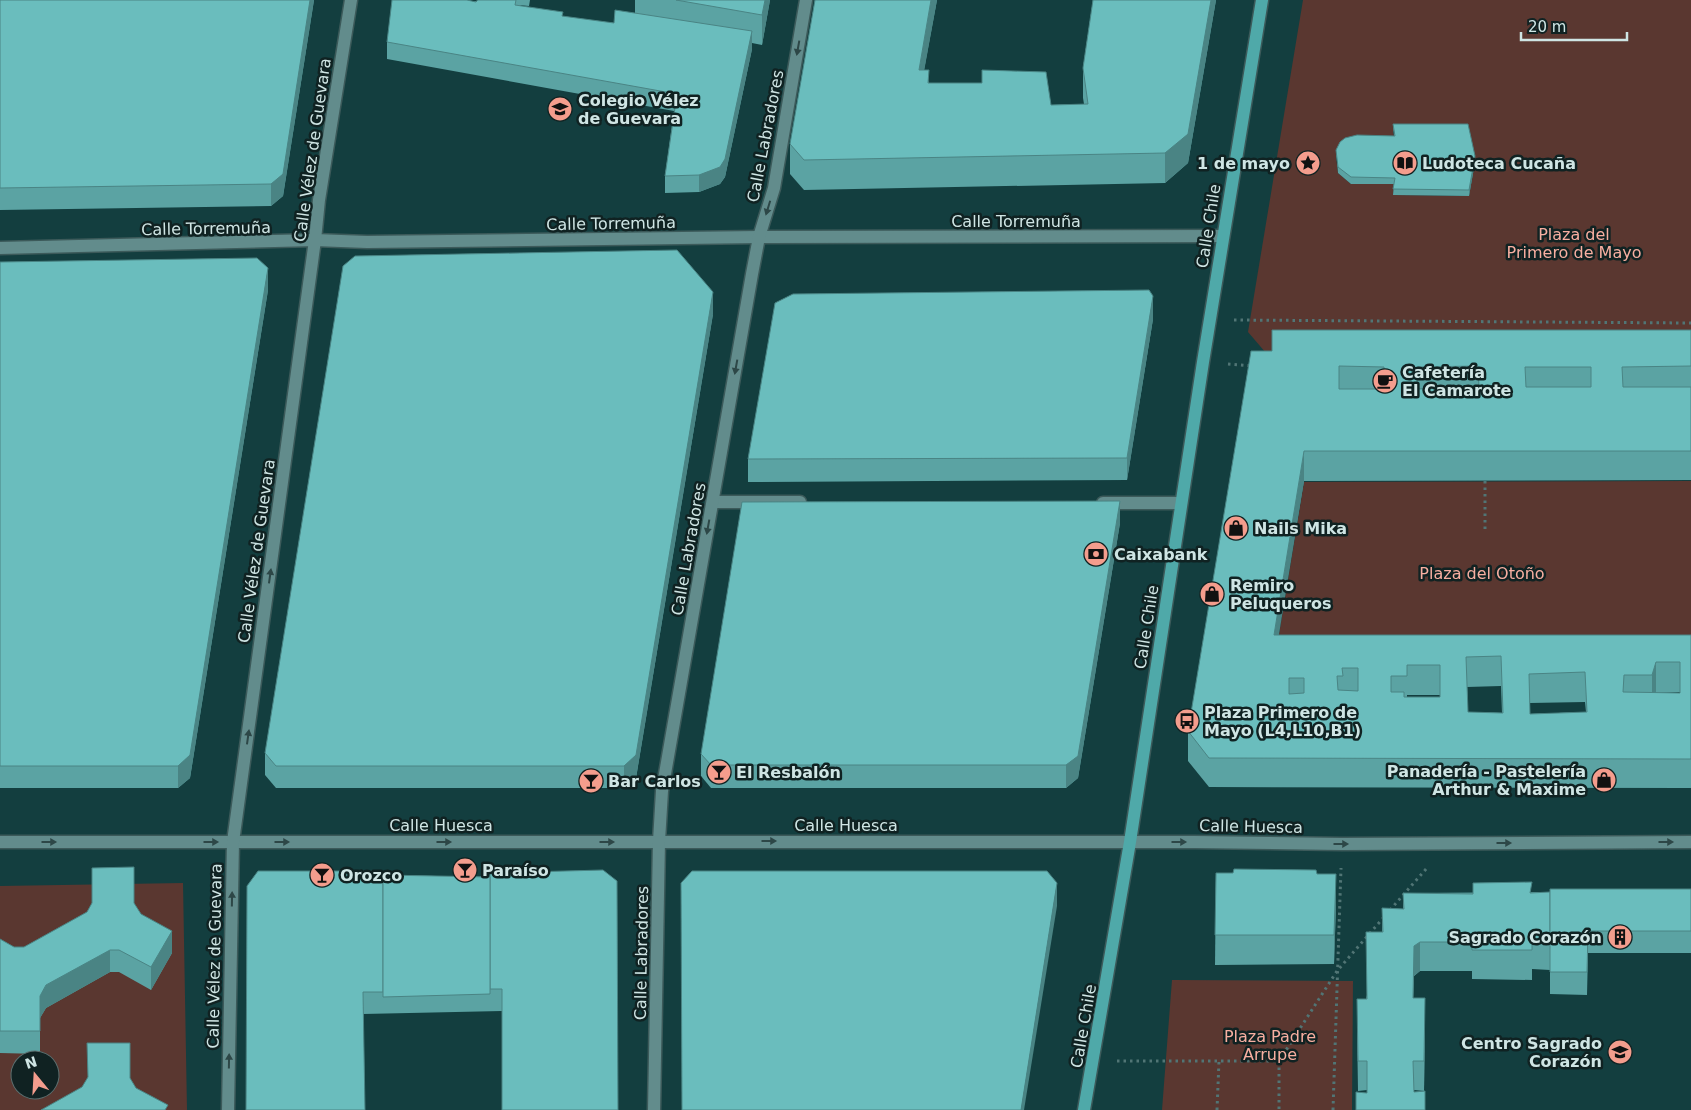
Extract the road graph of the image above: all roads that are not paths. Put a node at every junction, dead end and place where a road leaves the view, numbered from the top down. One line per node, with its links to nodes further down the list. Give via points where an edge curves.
1 (351, 0): 6 (street, Calle Vélez de Guevara)
2 (806, 0): 5 (street, Calle Labradores, one-way to 5, via 774,188)
3 (1262, 0): 4 (main road, Calle Chile)
4 (1223, 236): 5 (street, Calle Torremuña); 11 (main road, Calle Chile)
5 (759, 237): 6 (street, Calle Torremuña); 8 (street, Calle Labradores, one-way to 8)
6 (315, 240): 7 (street, Calle Torremuña); 14 (street, Calle Vélez de Guevara, one-way to 6)
7 (0, 248)
8 (713, 502): 9 (street); 12 (street, Calle Labradores, one-way to 12, via 662,791)
9 (812, 502)
10 (1092, 503): 11 (street)
11 (1181, 503): 15 (main road, Calle Chile)
12 (659, 841): 14 (street, Calle Huesca, one-way to 12); 15 (street, Calle Huesca, one-way to 15); 18 (street, Calle Labradores)
13 (0, 842): 14 (street, Calle Huesca, one-way to 14)
14 (233, 842): 17 (street, Calle Vélez de Guevara, one-way to 14)
15 (1130, 842): 16 (street, Calle Huesca, one-way to 16); 19 (main road, Calle Chile)
16 (1691, 842)
17 (228, 1110)
18 (654, 1110)
19 (1084, 1110)

